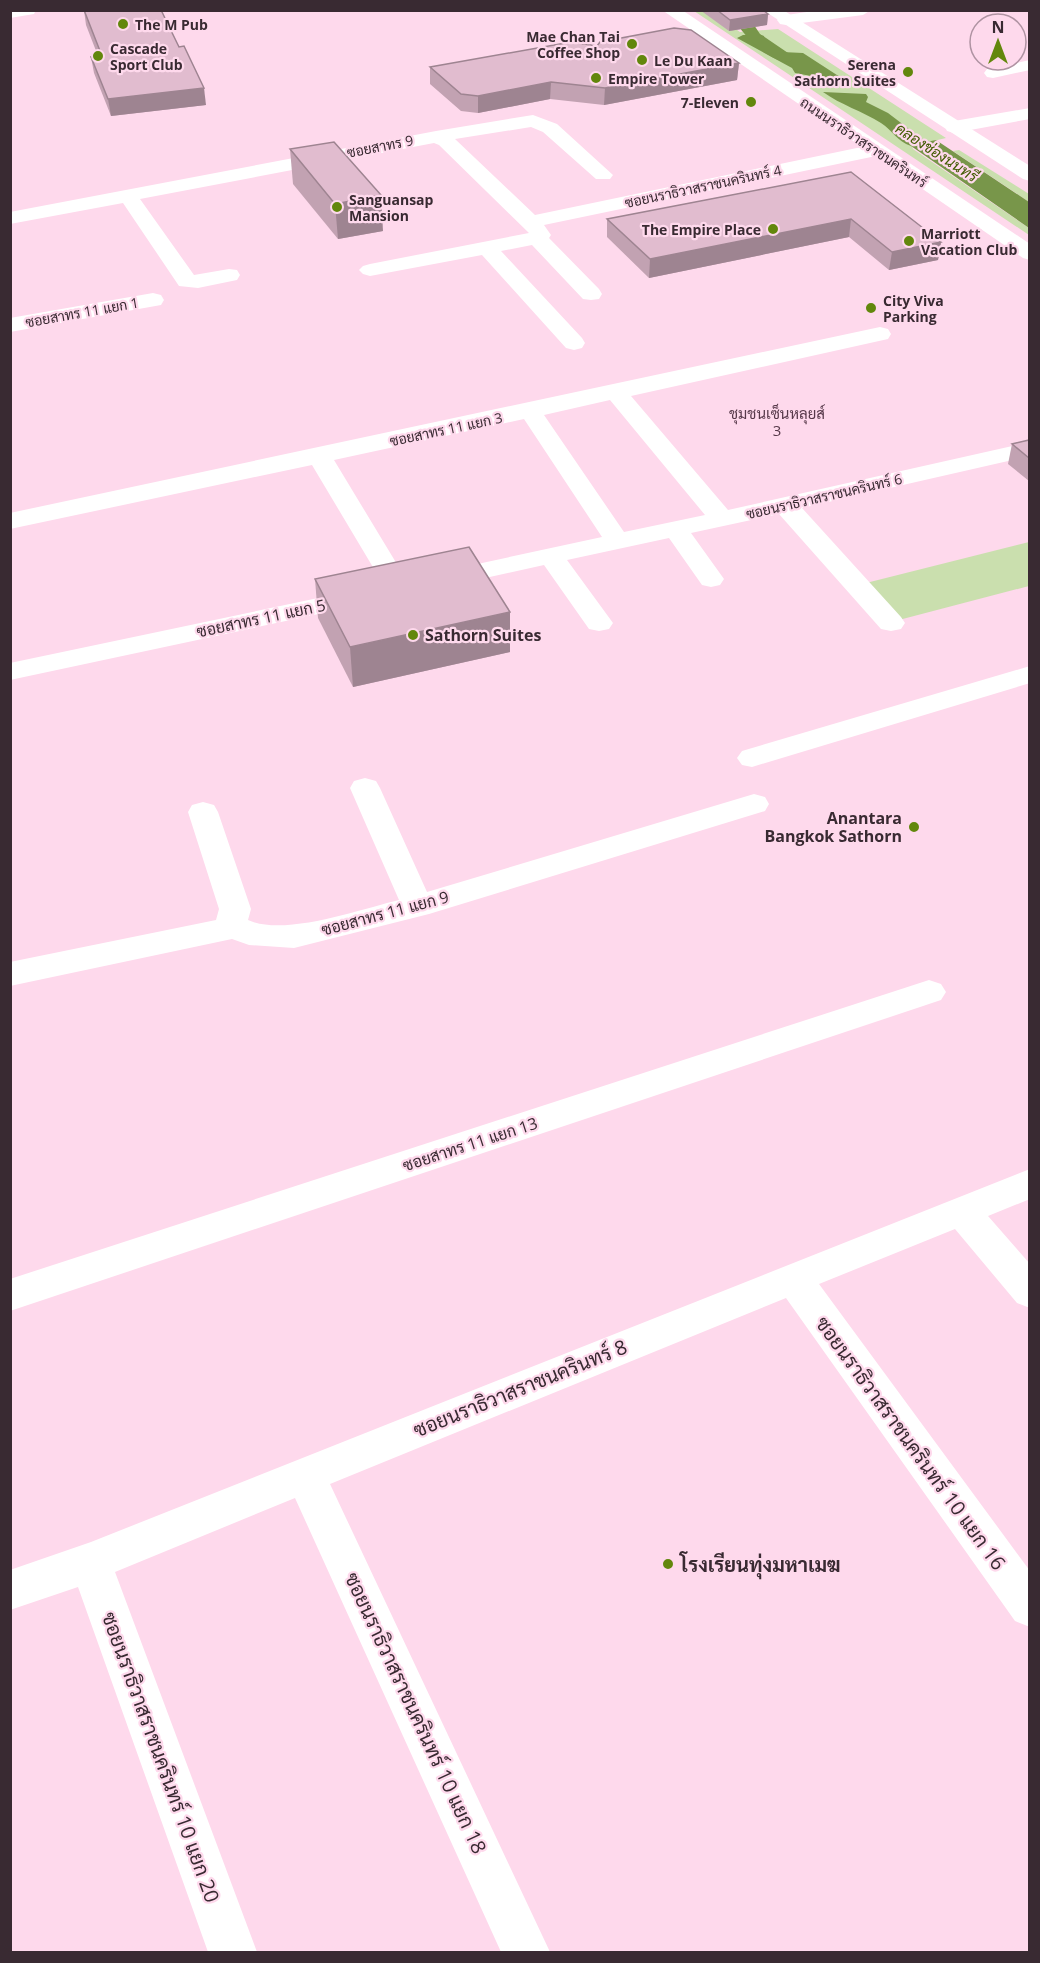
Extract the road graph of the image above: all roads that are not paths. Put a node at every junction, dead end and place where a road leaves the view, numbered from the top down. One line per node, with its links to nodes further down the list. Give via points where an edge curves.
1 (670, 10): 13 (street, ถนนนราธิวาสราชนครินทร์)
2 (863, 10): 5 (street)
3 (26, 11): 4 (street)
4 (10, 12)
5 (778, 15): 10 (street)
6 (1029, 65): 7 (street)
7 (993, 73)
8 (1029, 113): 9 (street)
9 (998, 119): 10 (street); 11 (street)
10 (954, 127): 15 (street)
11 (1022, 133)
12 (436, 137): 14 (street, via 533,121 550,128); 16 (street, ซอยสาทร 9); 18 (street, ซอยสาทร 9, via 446,141)
13 (876, 150): 18 (street, ซอยนราธิวาสราชนครินทร์ 4); 20 (street, ถนนนราธิวาสราชนครินทร์)
14 (603, 175)
15 (1029, 175)
16 (128, 196): 17 (street, ซอยสาทร 9); 22 (street, via 187,281)
17 (10, 218)
18 (534, 230): 19 (street); 23 (street, ซอยสาทร 9)
19 (486, 247): 21 (street); 27 (street)
20 (1029, 254)
21 (370, 270)
22 (229, 275)
23 (591, 294)
24 (153, 300): 25 (street, ซอยสาทร 11 แยก 1)
25 (10, 325)
26 (880, 334): 28 (street, ซอยสาทร 11 แยก 3)
27 (574, 343)
28 (616, 392): 29 (street, ซอยสาทร 11 แยก 3); 33 (street)
29 (530, 411): 31 (street, ซอยสาทร 11 แยก 3); 36 (street)
30 (1029, 449): 32 (street, ซอยนราธิวาสราชนครินทร์ 6)
31 (319, 456): 34 (street, ซอยสาทร 11 แยก 3); 39 (street)
32 (785, 505): 33 (street, ซอยนราธิวาสราชนครินทร์ 6); 41 (street)
33 (722, 519): 35 (street, ซอยนราธิวาสราชนครินทร์ 6)
34 (10, 521)
35 (675, 529): 36 (street, ซอยนราธิวาสราชนครินทร์ 6); 38 (street)
36 (617, 541): 37 (street, ซอยสาทร 11 แยก 5)
37 (551, 556): 39 (street, ซอยสาทร 11 แยก 5); 40 (street)
38 (711, 579)
39 (399, 589): 42 (street, ซอยสาทร 11 แยก 5)
40 (599, 623)
41 (891, 623)
42 (10, 672)
43 (1029, 674): 44 (street)
44 (752, 758)
45 (365, 788): 48 (street)
46 (754, 804): 48 (street, ซอยสาทร 11 แยก 9)
47 (202, 812): 49 (street, via 235,909)
48 (418, 906): 49 (street, ซอยสาทร 11 แยก 9, via 294,937 270,938)
49 (235, 927): 50 (street)
50 (10, 974)
51 (929, 992): 56 (street, ซอยสาทร 11 แยก 13)
52 (1029, 1183): 53 (street, ซอยนราธิวาสราชนครินทร์ 8)
53 (961, 1210): 54 (street, ซอยนราธิวาสราชนครินทร์ 8); 55 (street)
54 (793, 1278): 57 (street, ซอยนราธิวาสราชนครินทร์ 8); 60 (street, ซอยนราธิวาสราชนครินทร์ 10 แยก 16)
55 (1029, 1292)
56 (10, 1296)
57 (305, 1474): 58 (street, ซอยนราธิวาสราชนครินทร์ 8); 62 (street, ซอยนราธิวาสราชนครินทร์ 10 แยก 18)
58 (90, 1561): 59 (street, ซอยนราธิวาสราชนครินทร์ 8); 61 (street, ซอยนราธิวาสราชนครินทร์ 10 แยก 20)
59 (10, 1590)
60 (1029, 1607)
61 (232, 1953)
62 (526, 1953)

